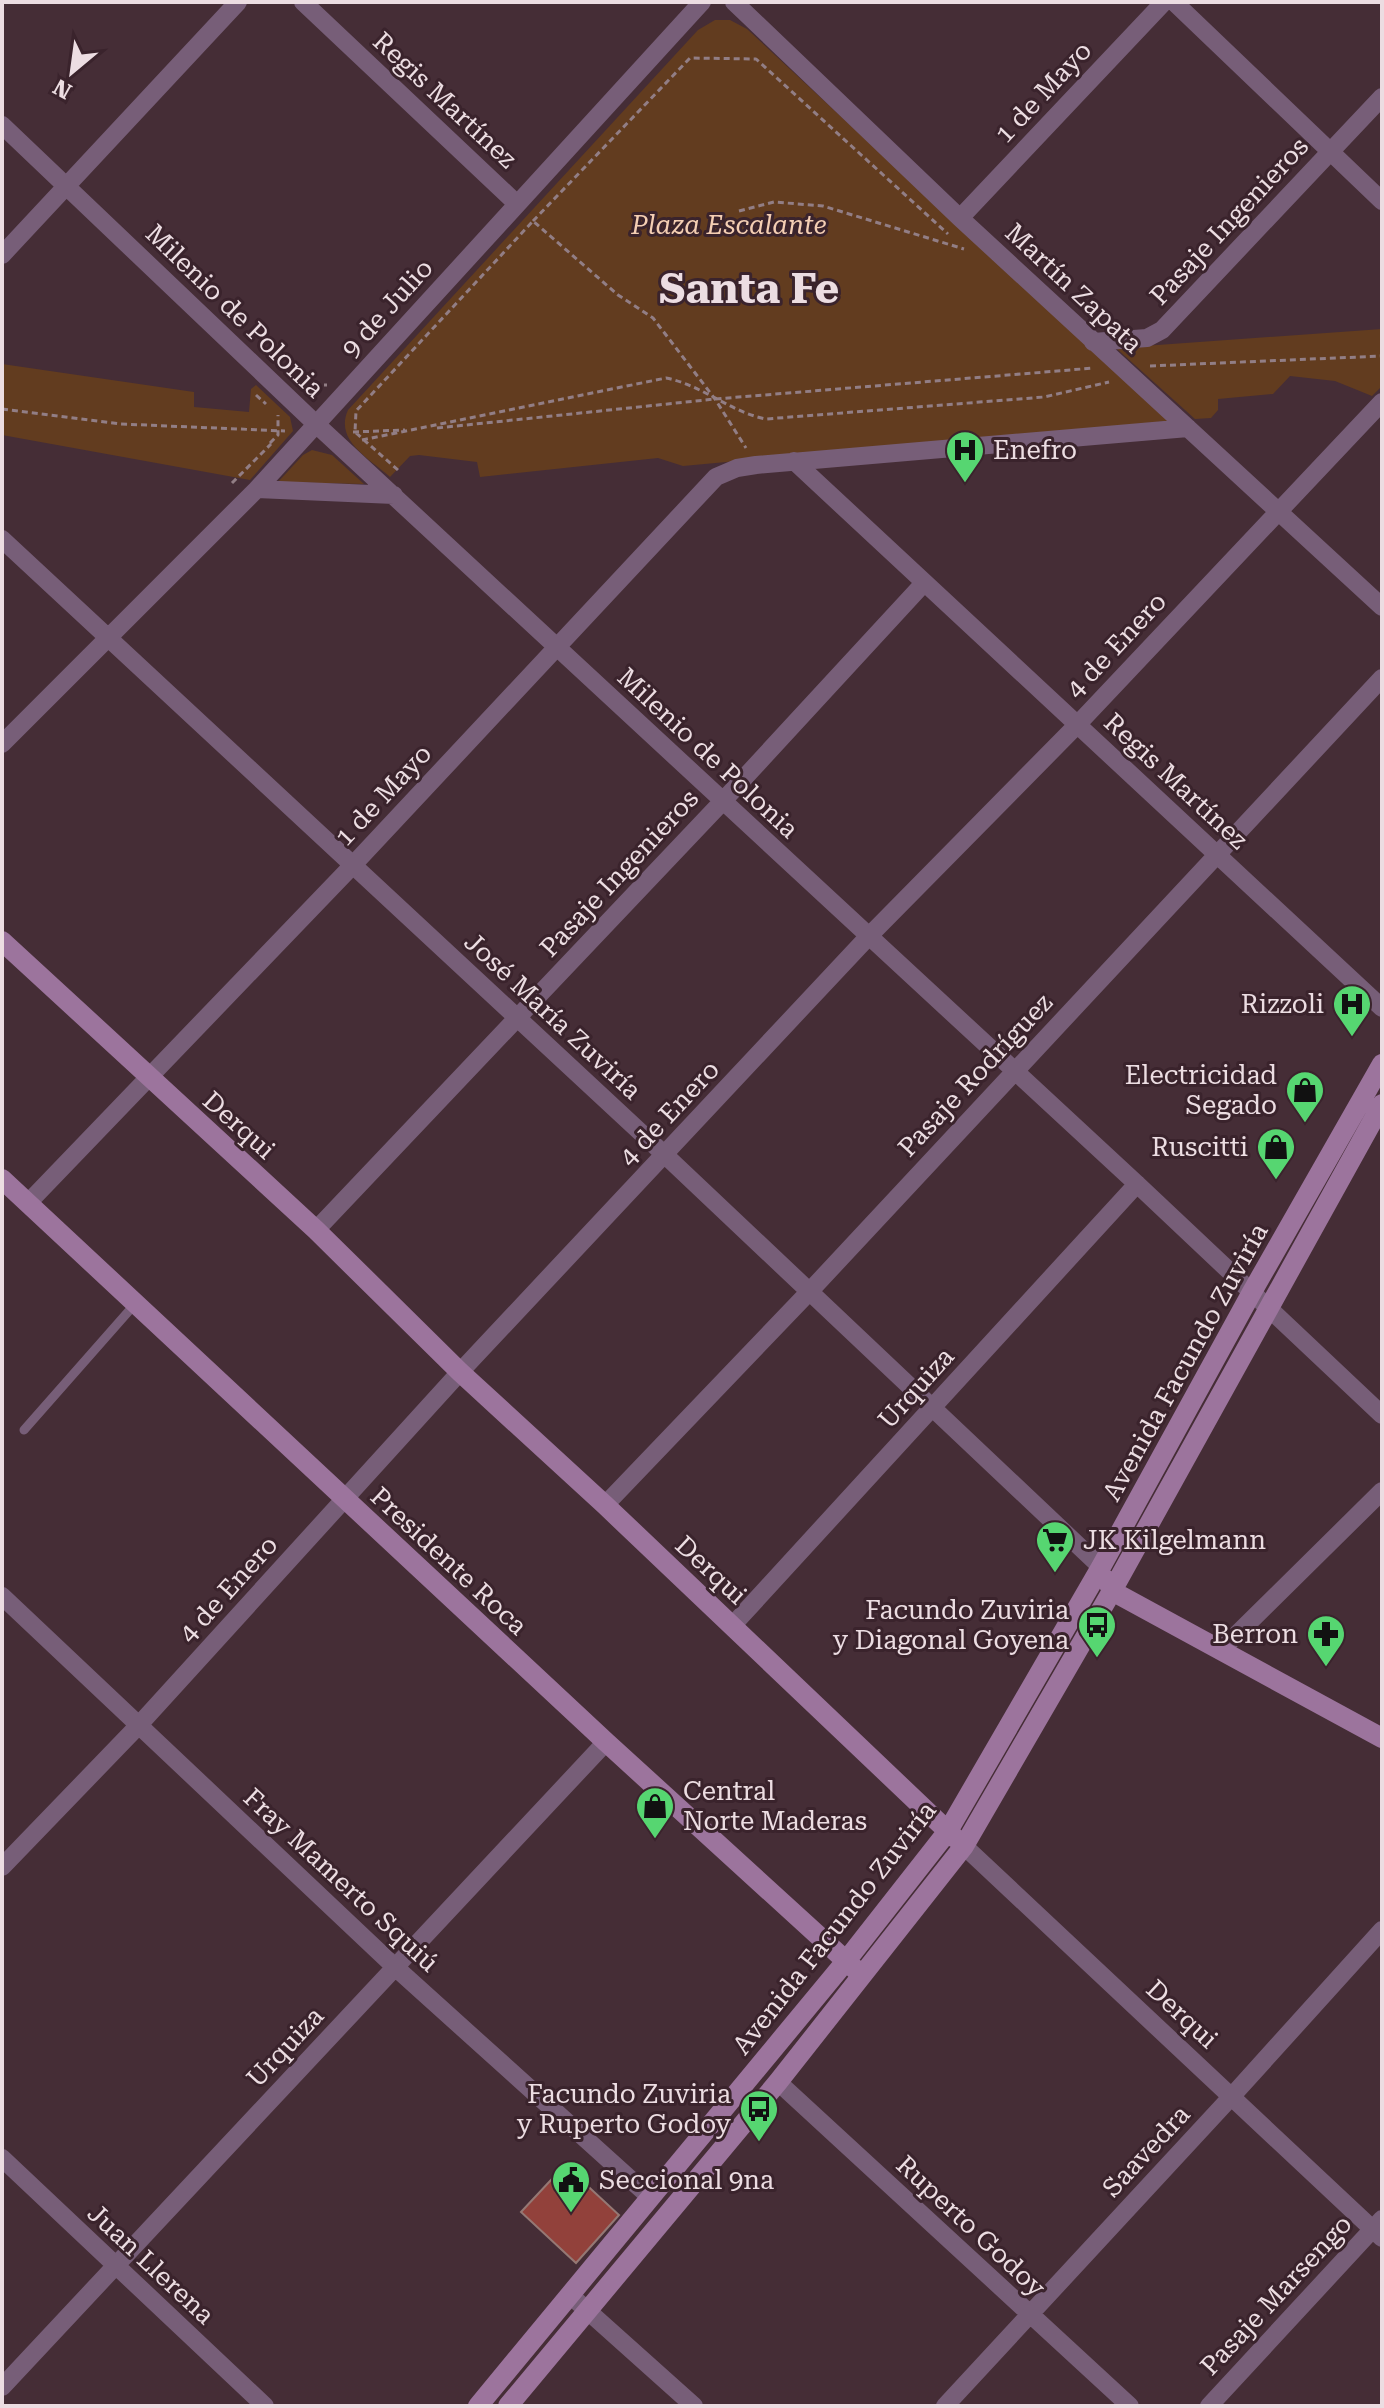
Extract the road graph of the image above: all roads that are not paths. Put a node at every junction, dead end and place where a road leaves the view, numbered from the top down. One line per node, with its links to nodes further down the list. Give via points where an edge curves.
1 (238, 2): 10 (street)
2 (303, 2): 12 (street, Regis Martínez)
3 (702, 2): 12 (street, 9 de Julio)
4 (734, 2): 13 (street, Martín Zapata)
5 (1164, 2): 13 (street, 1 de Mayo)
6 (1174, 2): 9 (street)
7 (1382, 97): 9 (street, Pasaje Ingenieros)
8 (2, 125): 10 (street, Milenio de Polonia)
9 (1330, 152): 11 (street); 15 (street, Pasaje Ingenieros, via 1162,330)
10 (66, 186): 14 (street); 18 (street, Milenio de Polonia)
11 (1382, 201)
12 (516, 203): 18 (street, 9 de Julio)
13 (960, 218): 15 (street, Martín Zapata)
14 (2, 255)
15 (1089, 350): 17 (street, Martín Zapata)
16 (1382, 402): 22 (street, 4 de Enero)
17 (1188, 428): 19 (street, 1 de Mayo); 22 (street, Martín Zapata)
18 (317, 430): 20 (street, 9 de Julio); 21 (street, Milenio de Polonia)
19 (794, 461): 24 (street, Regis Martínez); 27 (street, 1 de Mayo, via 737,468 710,482)
20 (257, 489): 21 (street); 26 (street, 9 de Julio)
21 (394, 495): 27 (street, Milenio de Polonia)
22 (1278, 511): 25 (street, Martín Zapata); 29 (street, 4 de Enero)
23 (2, 539): 26 (street, José María Zuviría)
24 (924, 583): 29 (street, Regis Martínez); 31 (street, Pasaje Ingenieros)
25 (1382, 607)
26 (107, 638): 30 (street, 9 de Julio); 33 (street, José María Zuviría)
27 (558, 647): 31 (street, Milenio de Polonia); 33 (street, 1 de Mayo)
28 (1382, 678): 32 (street, Pasaje Rodríguez)
29 (1077, 725): 32 (street, Regis Martínez); 34 (street, 4 de Enero)
30 (2, 744)
31 (722, 802): 34 (street, Milenio de Polonia); 37 (street, Pasaje Ingenieros)
32 (1217, 854): 36 (street, Regis Martínez); 39 (street, Pasaje Rodríguez)
33 (353, 865): 37 (street, José María Zuviría); 40 (street, 1 de Mayo)
34 (868, 937): 39 (street, Milenio de Polonia); 42 (street, 4 de Enero)
35 (2, 941): 40 (main road, Derqui)
36 (1382, 1008)
37 (517, 1018): 42 (street, José María Zuviría); 46 (street, Pasaje Ingenieros)
38 (1382, 1064): 48 (main road, Avenida Facundo Zuviría)
39 (1014, 1071): 44 (street, Milenio de Polonia); 47 (street, Pasaje Rodríguez)
40 (148, 1077): 45 (street, 1 de Mayo); 46 (main road, Derqui)
41 (1382, 1104): 50 (main road, Avenida Facundo Zuviría)
42 (665, 1155): 47 (street, José María Zuviría); 51 (street, 4 de Enero)
43 (2, 1179): 45 (main road, Presidente Roca)
44 (1137, 1184): 48 (street, Milenio de Polonia); 52 (street, Urquiza)
45 (28, 1203): 49 (main road, Presidente Roca)
46 (316, 1230): 51 (main road, Derqui)
47 (809, 1292): 52 (street, José María Zuviría); 57 (street, Pasaje Rodríguez)
48 (1252, 1292): 50 (street, Milenio de Polonia); 58 (main road, Avenida Facundo Zuviría)
49 (135, 1304): 54 (lane); 56 (main road, Presidente Roca)
50 (1269, 1306): 53 (street, Milenio de Polonia); 59 (main road, Avenida Facundo Zuviría)
51 (460, 1372): 56 (street, 4 de Enero); 57 (main road, Derqui)
52 (933, 1409): 58 (street, José María Zuviría); 61 (street, Urquiza)
53 (1382, 1415)
54 (24, 1430)
55 (1382, 1491): 62 (street)
56 (344, 1500): 63 (street, 4 de Enero); 65 (main road, Presidente Roca)
57 (605, 1505): 61 (main road, Derqui)
58 (1101, 1567): 59 (main road); 66 (main road, Avenida Facundo Zuviría)
59 (1112, 1591): 62 (main road); 67 (main road, Avenida Facundo Zuviría)
60 (2, 1596): 63 (street, Fray Mamerto Squiú)
61 (732, 1626): 66 (main road, Derqui)
62 (1222, 1649): 64 (main road)
63 (138, 1726): 68 (street, 4 de Enero); 71 (street, Fray Mamerto Squiú)
64 (1382, 1738)
65 (606, 1742): 70 (main road, Presidente Roca); 71 (street, Urquiza)
66 (948, 1831): 67 (main road, Derqui); 70 (main road, Avenida Facundo Zuviría)
67 (964, 1846): 72 (main road, Avenida Facundo Zuviría); 74 (street, Derqui)
68 (5, 1859)
69 (1382, 1930): 74 (street, Saavedra)
70 (846, 1961): 72 (main road, Presidente Roca); 76 (main road, Avenida Facundo Zuviría)
71 (395, 1967): 76 (street, Fray Mamerto Squiú); 78 (street, Urquiza)
72 (864, 1977): 73 (main road, Avenida Facundo Zuviría)
73 (778, 2082): 80 (main road, Avenida Facundo Zuviría); 81 (street, Ruperto Godoy)
74 (1232, 2096): 77 (street, Derqui); 81 (street, Saavedra)
75 (2, 2158): 78 (street, Juan Llerena)
76 (650, 2197): 79 (main road, Avenida Facundo Zuviría)
77 (1379, 2229): 89 (street, Pasaje Marsengo)
78 (114, 2266): 82 (street, Urquiza); 83 (street, Juan Llerena)
79 (570, 2295): 80 (street); 84 (main road, Avenida Facundo Zuviría)
80 (589, 2311): 85 (main road, Avenida Facundo Zuviría); 86 (street)
81 (1029, 2315): 87 (street, Saavedra); 88 (street, Ruperto Godoy)
82 (2, 2387)
83 (265, 2406)
84 (478, 2406)
85 (508, 2406)
86 (694, 2406)
87 (945, 2406)
88 (1130, 2406)
89 (1209, 2406)

